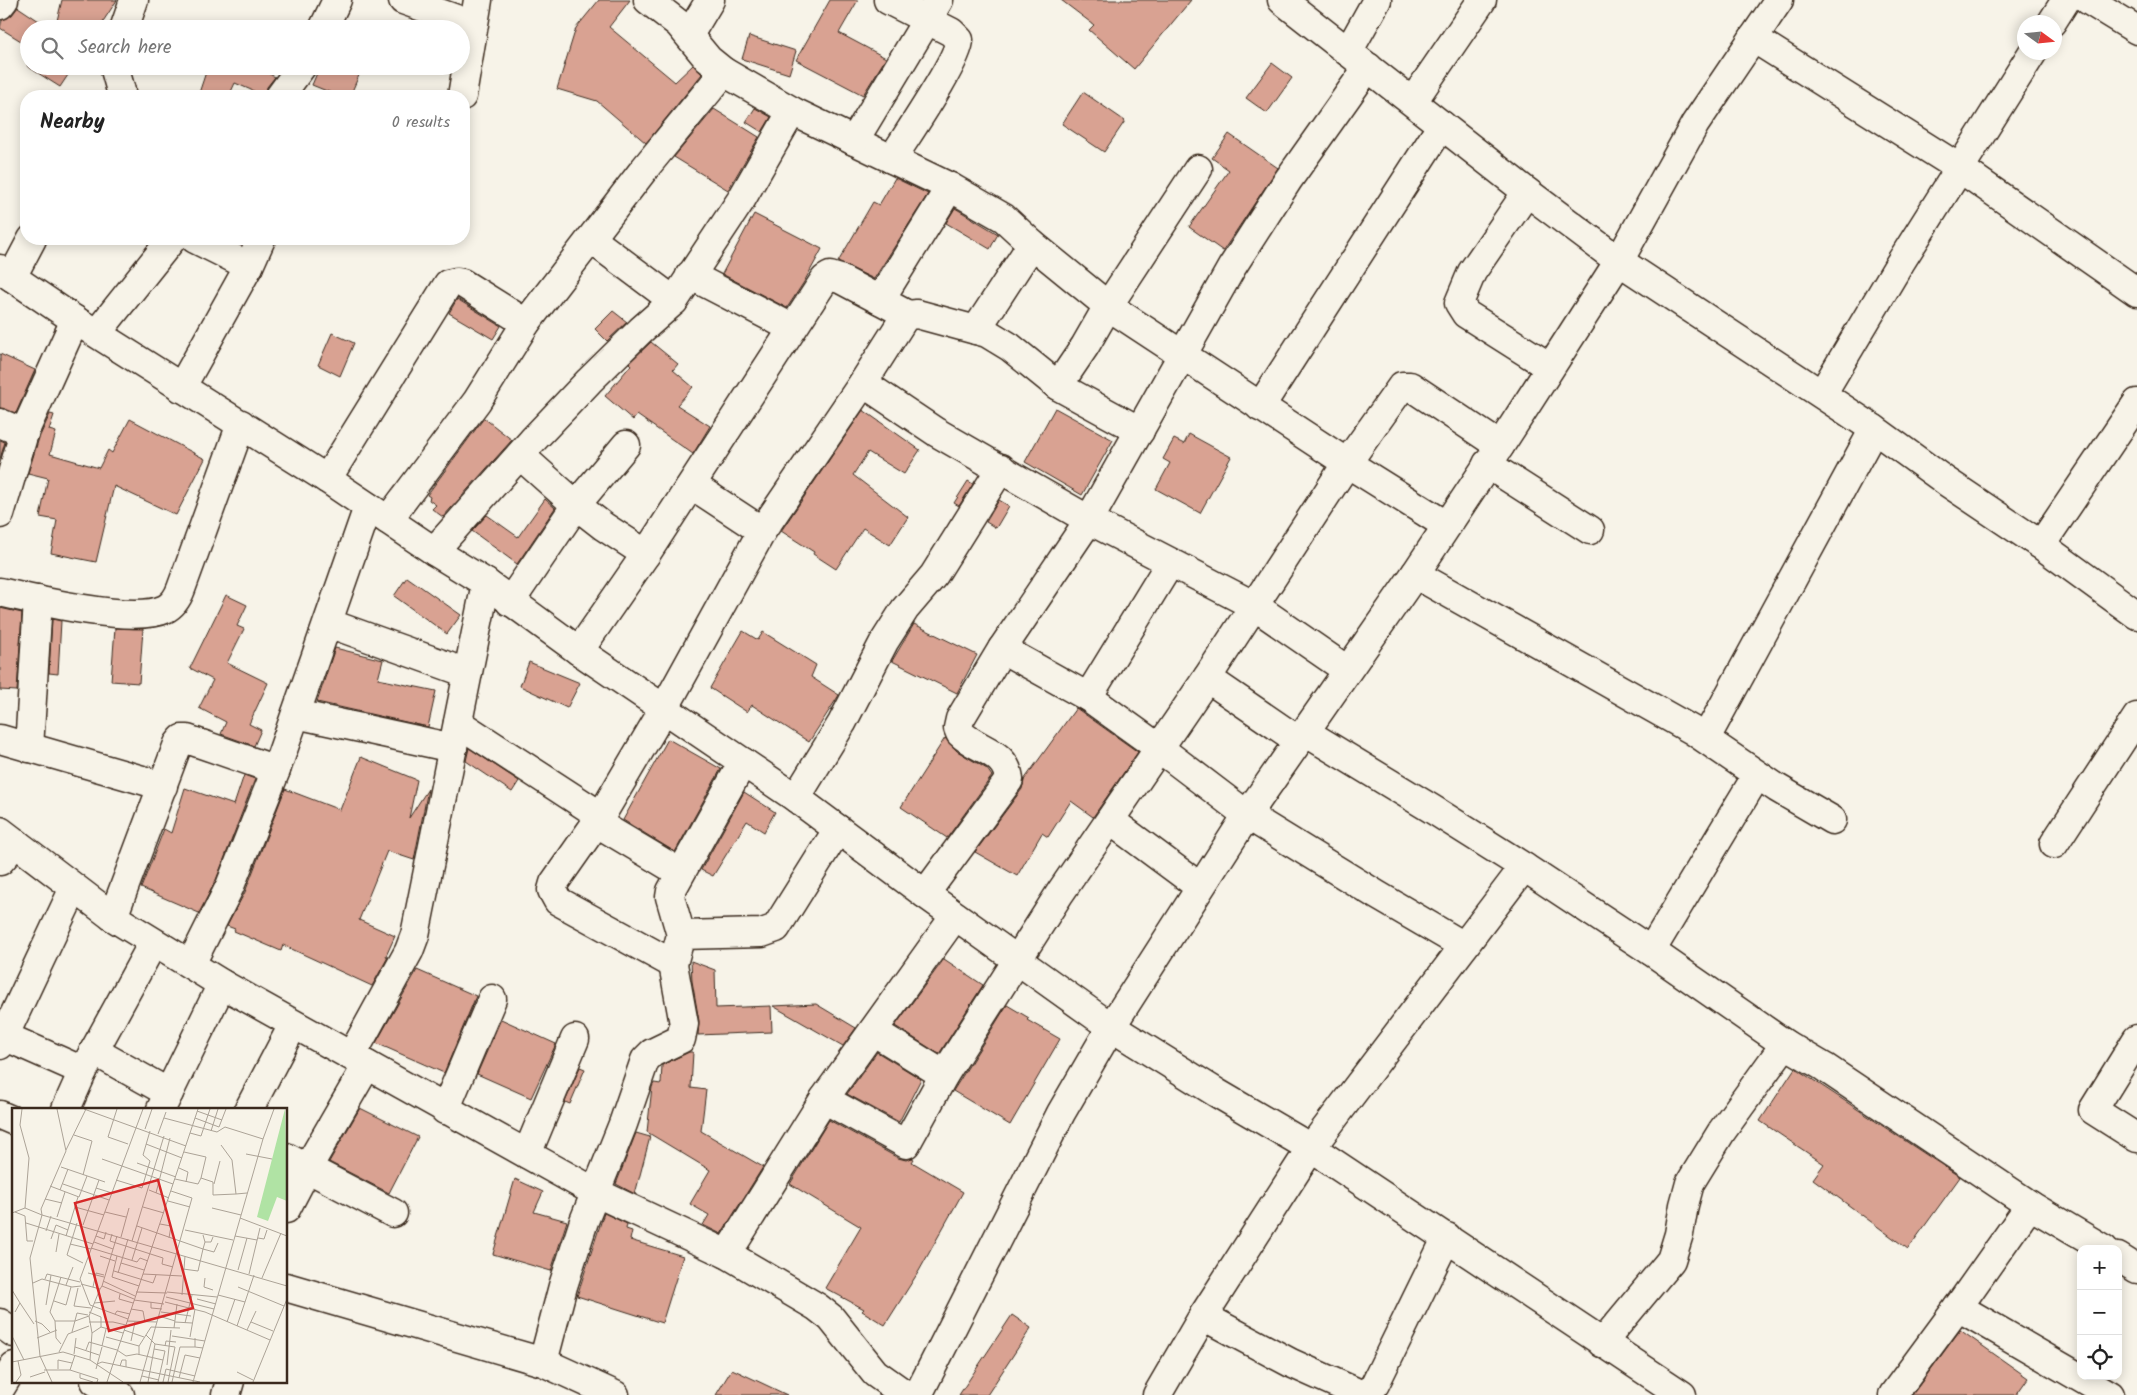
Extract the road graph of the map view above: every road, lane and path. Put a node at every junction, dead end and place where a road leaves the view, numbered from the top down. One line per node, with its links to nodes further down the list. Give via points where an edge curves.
1 (4, 0): 14 (street)
2 (134, 0): 18 (street)
3 (337, 0): 19 (street)
4 (403, 0): 16 (street)
5 (648, 0): 21 (street)
6 (710, 0): 21 (street)
7 (888, 0): 15 (street)
8 (1282, 0): 24 (street)
9 (1377, 0): 24 (street)
10 (1482, 0): 33 (street)
11 (1779, 0): 22 (street)
12 (2066, 0): 17 (street)
13 (2088, 0): 20 (street)
14 (0, 5)
15 (933, 10): 36 (street); 37 (street, via 956,36 959,45 951,64)
16 (476, 12): 23 (street)
17 (2056, 15)
18 (127, 20)
19 (327, 20)
20 (2137, 30)
21 (689, 35): 26 (street, via 708,59)
22 (1753, 38): 39 (street); 48 (street, via 1695,124)
23 (470, 48)
24 (1358, 59): 33 (street); 61 (street)
25 (2028, 60): 39 (street)
26 (724, 72): 34 (street); 42 (street)
27 (117, 75): 30 (street)
28 (295, 75): 31 (street)
29 (466, 75): 32 (street)
30 (122, 90)
31 (284, 90)
32 (463, 90)
33 (1413, 102): 35 (street)
34 (792, 111): 36 (street); 51 (street, via 741,200)
35 (1442, 125): 41 (street); 67 (street)
36 (854, 141): 37 (street)
37 (892, 159): 40 (street)
38 (1198, 169): 55 (street)
39 (1961, 169): 52 (street); 66 (street)
40 (950, 187): 43 (street, via 1004,218); 53 (street)
41 (1527, 192): 48 (street); 62 (street, via 1472,272 1459,303 1466,314)
42 (591, 239): 54 (street); 57 (street)
43 (1032, 244): 55 (street); 60 (street)
44 (27, 245): 50 (street)
45 (166, 245): 58 (street)
46 (207, 245): 49 (street)
47 (258, 245): 49 (street)
48 (1619, 261): 62 (street); 66 (street)
49 (249, 266): 65 (street)
50 (6, 273): 58 (street)
51 (690, 275): 54 (street); 59 (street)
52 (2137, 292)
53 (880, 300): 56 (street); 59 (street, via 830,276 822,282)
54 (674, 301): 74 (street, via 589,381)
55 (1108, 306): 61 (street); 64 (street)
56 (908, 315): 60 (street, via 917,314); 63 (street)
57 (526, 323): 78 (street, via 462,283 448,284); 82 (street, via 477,401)
58 (86, 327): 65 (street); 70 (street)
59 (792, 328): 79 (street)
60 (976, 330): 64 (street, via 998,339)
61 (1181, 355): 67 (street); 72 (street)
62 (1550, 367): 75 (street)
63 (863, 383): 77 (street, via 936,432); 86 (street)
64 (1058, 386): 72 (street)
65 (181, 388): 69 (street)
66 (1822, 394): 71 (street)
67 (1260, 407): 76 (street)
68 (2133, 418): 87 (street)
69 (241, 424): 78 (street); 94 (street, via 182,588 172,605 140,614)
70 (12, 428): 81 (street)
71 (1874, 429): 87 (street); 110 (street)
72 (1140, 431): 83 (street)
73 (626, 445): 80 (street)
74 (520, 455): 80 (street); 88 (street)
75 (1494, 455): 76 (street, via 1410,386 1404,385); 84 (street); 85 (street)
76 (1347, 463): 84 (street); 96 (street)
77 (1001, 468): 83 (street); 118 (street, via 934,575 905,609 884,642 842,723)
78 (327, 479): 82 (street)
79 (692, 485): 86 (street); 89 (street)
80 (576, 505): 89 (street); 95 (street)
81 (0, 514)
82 (378, 514): 88 (street); 98 (street)
83 (1089, 520): 90 (street); 99 (street)
84 (1446, 525): 91 (street)
85 (1590, 530)
86 (762, 531): 105 (street)
87 (2041, 545): 97 (street)
88 (434, 551): 92 (street)
89 (646, 554): 100 (street)
90 (1170, 563): 96 (street); 104 (street)
91 (1415, 574): 101 (street); 110 (street)
92 (486, 583): 95 (street); 102 (street)
93 (0, 592): 94 (street)
94 (38, 600): 112 (street)
95 (510, 602): 100 (street)
96 (1253, 606): 101 (street); 103 (street)
97 (2137, 615)
98 (328, 623): 102 (street); 106 (street)
99 (1002, 649): 104 (street); 130 (street, via 960,719 958,728 964,737 1002,760 1010,780)
100 (579, 651): 105 (street)
101 (1348, 670): 109 (street)
102 (467, 673): 108 (street)
103 (1207, 678): 109 (street); 113 (street)
104 (1088, 697): 113 (street)
105 (664, 709): 114 (street); 120 (street)
106 (296, 714): 108 (street); 115 (street)
107 (2137, 717): 124 (street)
108 (456, 736): 120 (street); 149 (street, via 415,935)
109 (1302, 736): 119 (street); 126 (street, via 1432,808)
110 (1706, 738): 116 (street)
111 (0, 739): 112 (street)
112 (29, 748): 117 (street)
113 (1159, 748): 119 (street); 122 (street)
114 (742, 762): 118 (street); 127 (street)
115 (276, 770): 117 (street, via 182,739); 138 (street, via 230,886)
116 (1757, 775): 121 (street); 136 (street)
117 (163, 786): 132 (street)
118 (796, 798): 123 (street)
119 (1247, 815): 128 (street); 135 (street)
120 (599, 820): 127 (street); 139 (street, via 556,877 552,890 554,896)
121 (1832, 820)
122 (1111, 821): 128 (street); 137 (street)
123 (838, 829): 130 (street); 133 (street, via 776,928 762,933)
124 (2054, 844)
125 (5, 845): 129 (street)
126 (1524, 867): 135 (street); 136 (street)
127 (680, 872): 133 (street, via 670,897)
128 (1200, 887): 143 (street)
129 (74, 888): 132 (street); 147 (street)
130 (925, 894): 131 (street)
131 (955, 916): 137 (street); 144 (street)
132 (113, 917): 134 (street)
133 (681, 935): 139 (street)
134 (154, 944): 138 (street); 150 (street)
135 (1464, 946): 160 (street)
136 (1652, 951): 148 (street)
137 (1018, 958): 143 (street); 151 (street)
138 (191, 964): 140 (street)
139 (673, 964): 163 (street, via 684,1024 681,1039 652,1053 645,1060)
140 (222, 984): 142 (street); 153 (street)
141 (492, 999): 156 (street)
142 (293, 1025): 149 (street); 155 (street)
143 (1111, 1026): 160 (street); 185 (street, via 1061,1113)
144 (873, 1031): 151 (street); 152 (street)
145 (575, 1039): 161 (street)
146 (2137, 1039): 159 (street, via 2093,1110)
147 (2, 1040): 150 (street)
148 (1785, 1044): 165 (street, via 1824,1066); 177 (street, via 1722,1131 1690,1182 1671,1260)
149 (360, 1060): 156 (street); 162 (street)
150 (88, 1061): 153 (street); 154 (street)
151 (944, 1075): 152 (street, via 906,1144)
152 (824, 1099): 169 (street)
153 (165, 1101)
154 (66, 1108)
155 (250, 1108)
156 (445, 1110): 161 (street)
157 (0, 1115): 158 (street)
158 (12, 1120)
159 (2137, 1138)
160 (1311, 1148): 167 (street); 174 (street)
161 (527, 1154): 163 (street)
162 (297, 1162): 164 (street); 166 (street)
163 (595, 1192): 169 (street); 178 (street, via 563,1286)
164 (288, 1200)
165 (2030, 1204): 168 (street); 173 (street)
166 (392, 1213)
167 (1447, 1237): 174 (street, via 1375,1384 1368,1392 1360,1394 1291,1363); 177 (street)
168 (2097, 1245)
169 (727, 1254): 184 (street, via 825,1312 875,1373)
170 (2122, 1259): 171 (street)
171 (2137, 1268)
172 (288, 1288): 178 (street)
173 (1958, 1307): 188 (street); 189 (street)
174 (1203, 1316): 186 (street)
175 (0, 1323): 176 (street)
176 (12, 1332)
177 (1602, 1343): 187 (street)
178 (543, 1362): 183 (street)
179 (12, 1369): 181 (street)
180 (230, 1382): 182 (street)
181 (0, 1389)
182 (226, 1395)
183 (615, 1395)
184 (906, 1395)
185 (918, 1395)
186 (1157, 1395)
187 (1682, 1395)
188 (1893, 1395)
189 (2110, 1395)

